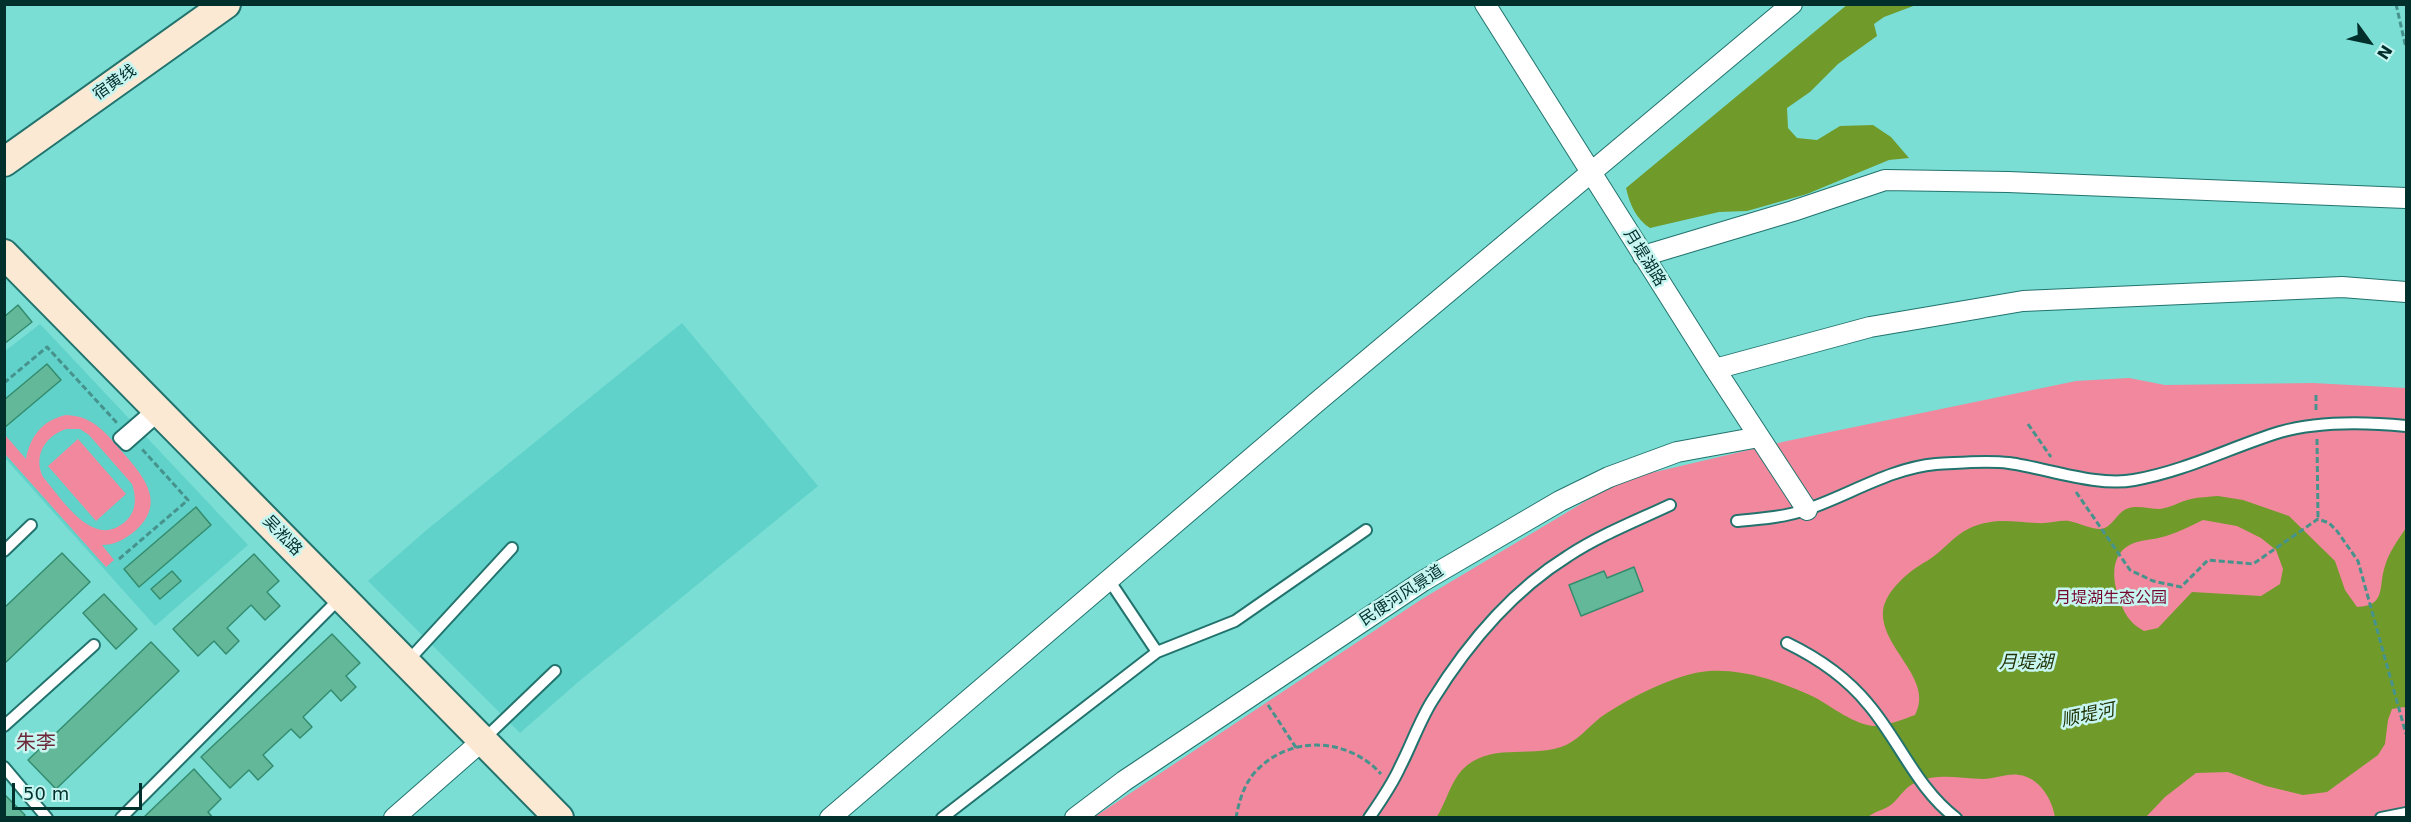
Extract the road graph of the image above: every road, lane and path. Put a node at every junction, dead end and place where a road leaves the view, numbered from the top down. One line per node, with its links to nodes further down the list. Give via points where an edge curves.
1 (226, 4): 6 (street, 宿黄线)
2 (1485, 4): 7 (street, 月堤湖路)
3 (1792, 4): 7 (street)
4 (2396, 4): 5 (path)
5 (2406, 48)
6 (4, 162)
7 (1591, 174): 10 (street, 月堤湖路); 30 (street)
8 (2406, 198): 10 (street, via 1885,180)
9 (4, 254): 15 (street, 吴淞路)
10 (1643, 256): 12 (street, 月堤湖路)
11 (2406, 292): 12 (street, via 2342,287 2023,301 1870,327)
12 (1715, 369): 19 (street, 月堤湖路)
13 (4, 383): 18 (path, via 47,347)
14 (2316, 395): 16 (path)
15 (158, 410): 18 (lane); 31 (street, 吴淞路)
16 (2317, 426): 17 (lane); 21 (lane, via 2281,432 2183,469 2130,481 2099,480 2008,463 1933,465 1895,474); 23 (path)
17 (2406, 426)
18 (129, 436): 29 (path, via 188,500)
19 (1759, 437): 21 (street, 月堤湖路); 37 (street, 民便河风景道, via 1677,452 1609,477 1560,501 1423,581)
20 (1670, 505): 43 (lane, via 1568,556 1522,591 1451,672 1430,704)
21 (1807, 510): 24 (lane)
22 (2088, 510): 23 (path, via 2130,570 2153,581 2181,587 2208,560 2253,564)
23 (2318, 519): 39 (path, via 2337,531 2358,561)
24 (1737, 520)
25 (31, 525): 28 (lane)
26 (1366, 530): 34 (lane, via 1235,621)
27 (512, 548): 35 (lane)
28 (4, 551)
29 (119, 559)
30 (1108, 580): 34 (lane); 49 (street)
31 (341, 597): 35 (street, 吴淞路); 46 (lane)
32 (1786, 643): 54 (lane, via 1847,680 1869,704 1944,809)
33 (94, 645): 38 (lane)
34 (1157, 652): 50 (lane)
35 (406, 663): 40 (street, 吴淞路)
36 (555, 671): 40 (lane)
37 (1257, 692): 41 (path); 51 (street, 民便河风景道)
38 (4, 726)
39 (2406, 734)
40 (483, 740): 47 (street); 48 (street, 吴淞路)
41 (1297, 749): 43 (path, via 1318,744 1342,747 1359,754); 52 (path, via 1284,752 1256,772 1245,787)
42 (4, 767): 45 (lane)
43 (1390, 784): 53 (lane)
44 (2406, 813): 55 (lane)
45 (47, 818)
46 (121, 818)
47 (394, 818)
48 (559, 818)
49 (830, 818)
50 (942, 818)
51 (1074, 818)
52 (1236, 818)
53 (1369, 818)
54 (1956, 818)
55 (2381, 818)

